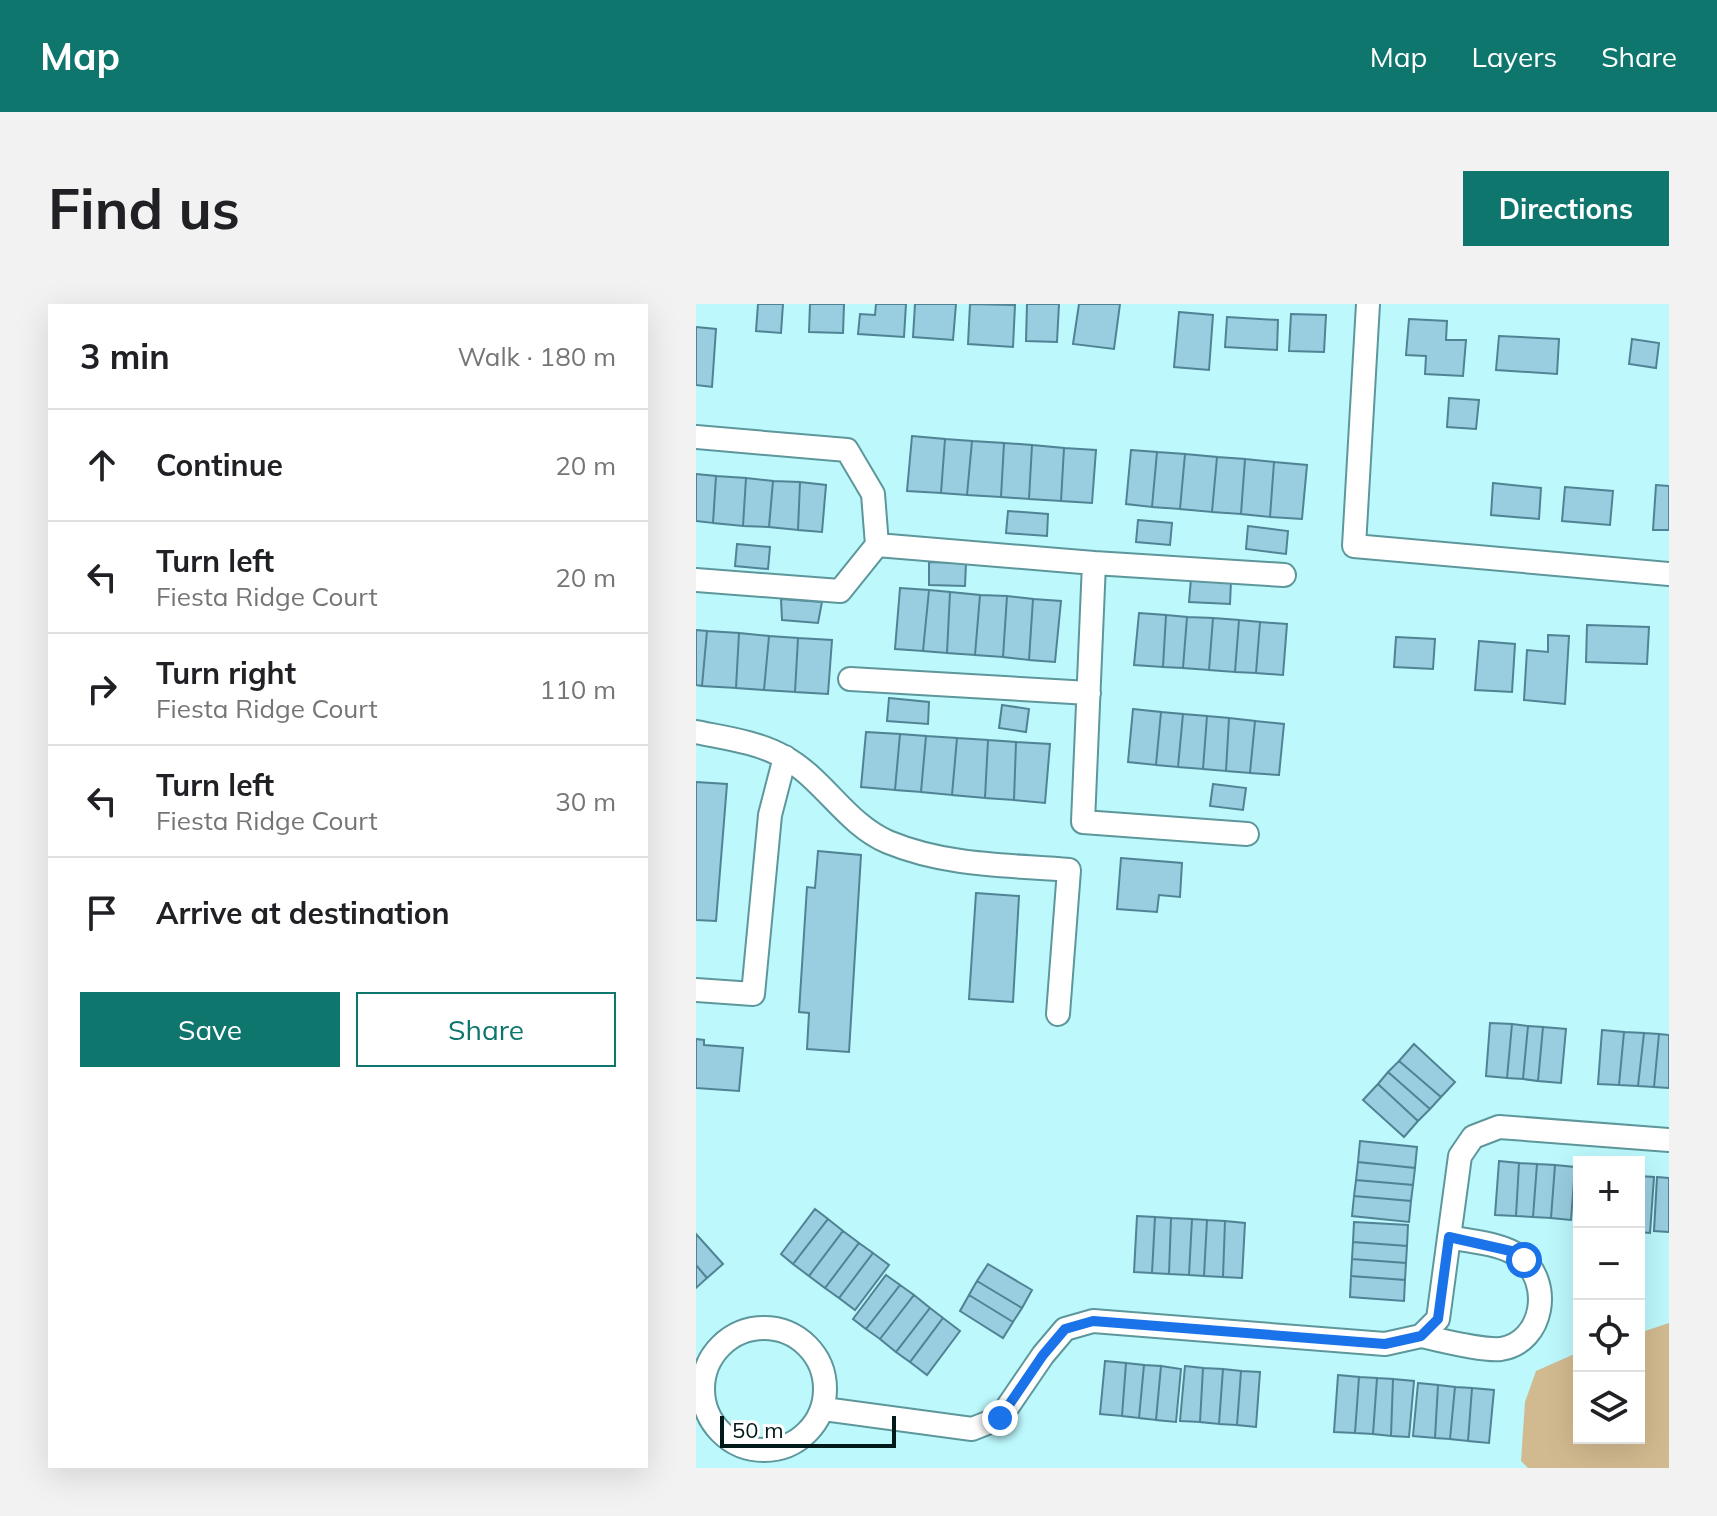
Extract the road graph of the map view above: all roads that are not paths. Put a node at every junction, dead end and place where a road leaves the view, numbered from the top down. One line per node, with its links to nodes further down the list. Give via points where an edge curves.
1 (1368, 304): 5 (street, via 1354,546)
2 (696, 437): 3 (street, via 847,450 873,494)
3 (877, 545): 4 (street); 7 (street, via 840,591)
4 (1094, 563): 6 (street); 9 (street)
5 (1669, 574)
6 (1284, 575)
7 (696, 580)
8 (850, 679): 9 (street)
9 (1089, 693): 12 (street, via 1083,822)
10 (696, 732): 11 (street)
11 (785, 757): 13 (street, via 770,815 753,994); 14 (street, via 848,815 886,841 944,861 1069,870)
12 (1247, 834)
13 (696, 990)
14 (1058, 1014)
15 (1669, 1140): 16 (street, via 1499,1127 1473,1137 1460,1156)
16 (1449, 1237): 17 (street, via 1438,1319); 17 (street, via 1511,1251 1524,1260 1540,1295 1539,1316 1528,1336 1501,1349)
17 (1421, 1336): 18 (street, via 1385,1344 1093,1321 1065,1329 1000,1418 972,1429)
18 (824, 1409): 18 (street, via 821,1367 811,1348 783,1330 751,1328 722,1343 705,1370 703,1402 718,1431 745,1448 777,1450 806,1435)

